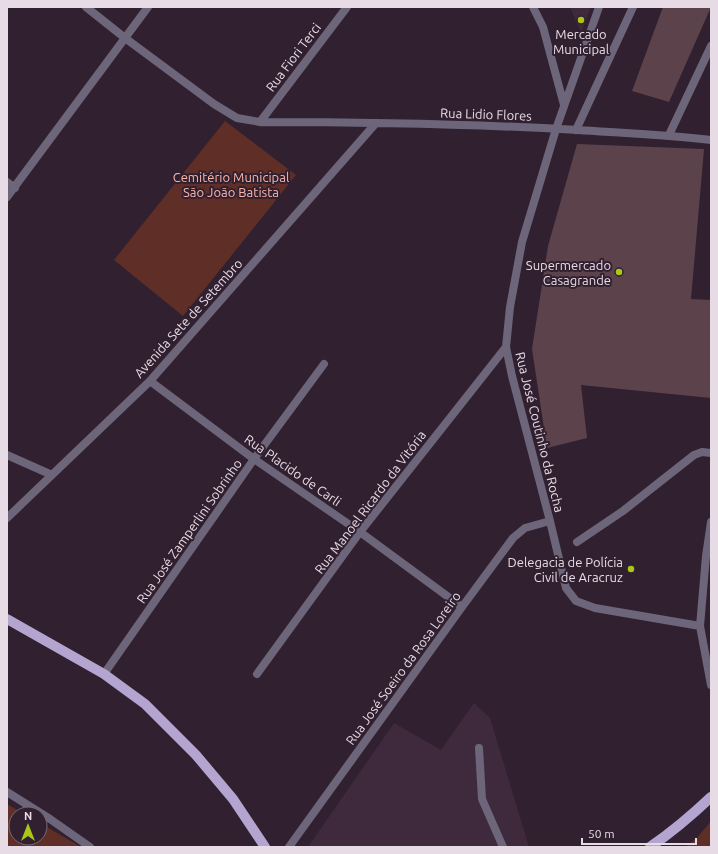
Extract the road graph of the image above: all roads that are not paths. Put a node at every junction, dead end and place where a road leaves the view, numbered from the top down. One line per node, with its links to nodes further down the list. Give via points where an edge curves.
1 (86, 7): 7 (street, Rua Lidio Flores)
2 (148, 7): 7 (street)
3 (347, 7): 10 (street, Rua Fiori Terci)
4 (533, 7): 9 (street, via 544,27)
5 (599, 7): 9 (street, Rua José Coutinho da Rocha)
6 (633, 7): 13 (street)
7 (125, 38): 10 (street, Rua Lidio Flores, via 214,104 237,118); 17 (street)
8 (711, 46): 14 (street)
9 (564, 105): 12 (street, Rua José Coutinho da Rocha)
10 (260, 122): 11 (street, Rua Lidio Flores)
11 (376, 122): 12 (street, Rua Lidio Flores); 21 (street, Avenida Sete de Setembro)
12 (556, 129): 13 (street, Rua Lidio Flores); 19 (street, Rua José Coutinho da Rocha, via 522,242 510,307)
13 (576, 130): 14 (street, Rua Lidio Flores)
14 (669, 135): 15 (street, Rua Lidio Flores)
15 (711, 140)
16 (7, 182): 17 (street)
17 (15, 188): 18 (street)
18 (7, 198)
19 (506, 347): 27 (street, Rua José Coutinho da Rocha); 29 (street, Rua Manoel Ricardo da Vitória)
20 (324, 364): 24 (street, Rua José Zamperlini Sobrinho)
21 (150, 381): 24 (street, Rua Placido de Carli); 25 (street, Avenida Sete de Setembro)
22 (711, 453): 30 (street, via 702,452 694,455 623,511)
23 (7, 455): 25 (street)
24 (254, 459): 29 (street, Rua Placido de Carli); 34 (street, Rua José Zamperlini Sobrinho)
25 (52, 475): 26 (street, Avenida Sete de Setembro)
26 (7, 518)
27 (550, 521): 31 (street, Rua José Soeiro da Rosa Loreiro, via 525,528 513,538); 33 (street, Rua José Coutinho da Rocha, via 566,588 576,601 594,608)
28 (711, 522): 33 (street)
29 (360, 532): 31 (street, Rua Placido de Carli); 35 (street, Rua Manoel Ricardo da Vitória)
30 (577, 542)
31 (462, 606): 42 (street, Rua José Soeiro da Rosa Loreiro)
32 (7, 619): 34 (main road)
33 (700, 626): 36 (street)
34 (104, 674): 41 (main road, via 145,704 196,755 233,799)
35 (257, 674)
36 (711, 685)
37 (479, 748): 43 (street, via 482,799)
38 (7, 792): 40 (street)
39 (711, 797): 44 (main road)
40 (90, 847)
41 (265, 847)
42 (289, 847)
43 (503, 847)
44 (650, 847)

